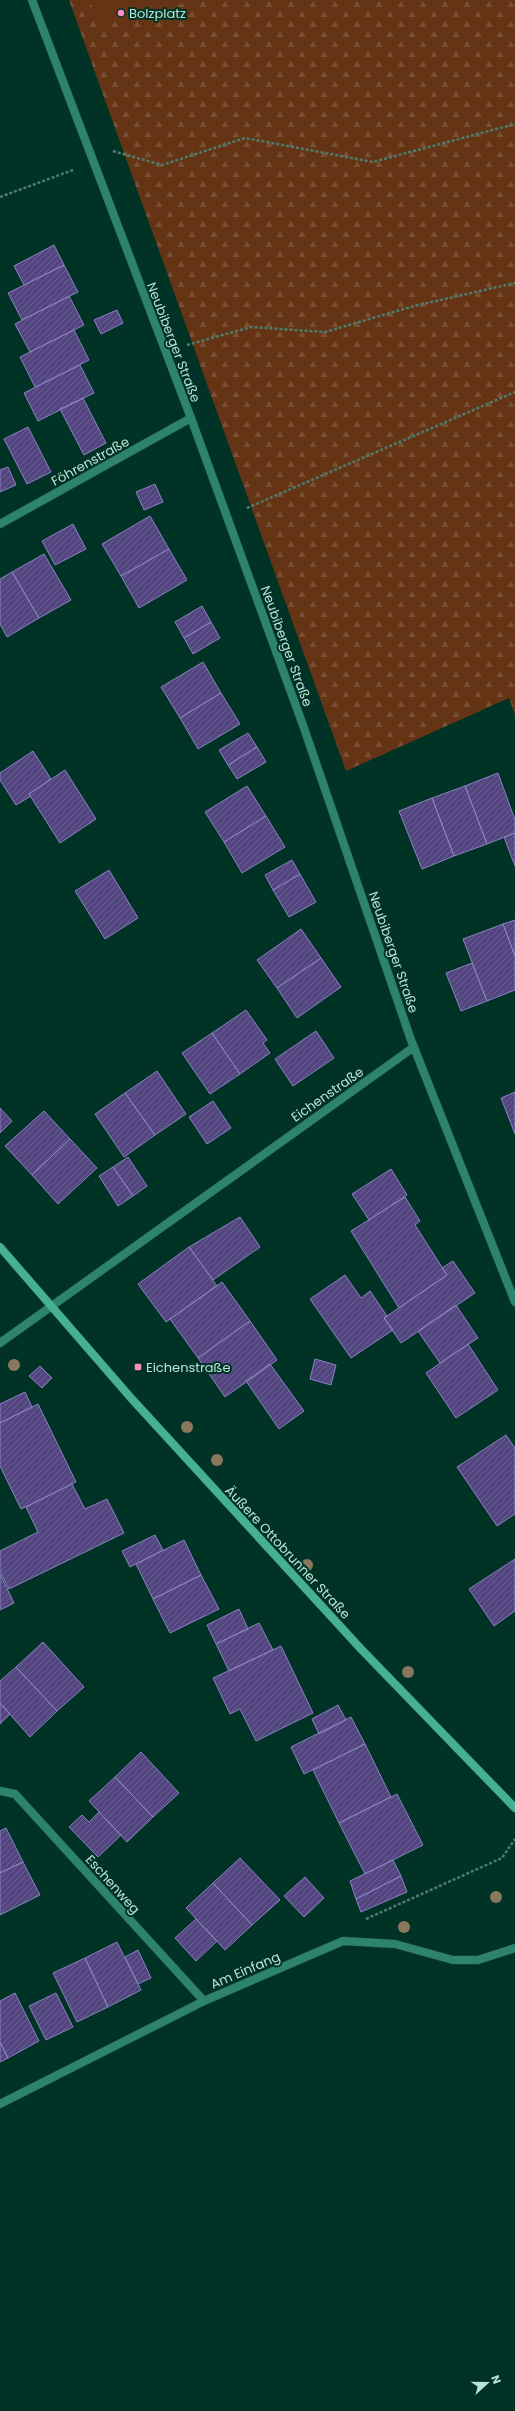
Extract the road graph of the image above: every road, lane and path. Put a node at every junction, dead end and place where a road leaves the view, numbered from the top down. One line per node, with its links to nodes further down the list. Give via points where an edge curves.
1 (32, 0): 3 (street, Neubiberger Straße)
2 (515, 124): 3 (path, via 373,162 245,138 162,165)
3 (85, 142): 4 (street, Neubiberger Straße)
4 (92, 163): 5 (path); 7 (street, Neubiberger Straße)
5 (0, 197)
6 (515, 283): 7 (path, via 414,306 325,332 251,327)
7 (165, 351): 9 (street, Neubiberger Straße)
8 (515, 392): 10 (path)
9 (191, 418): 10 (street, Neubiberger Straße); 11 (street, Föhrenstraße)
10 (226, 516): 12 (street, Neubiberger Straße, via 304,728)
11 (0, 524)
12 (414, 1047): 14 (street, Neubiberger Straße); 15 (street, Eichenstraße)
13 (0, 1247): 15 (main road, Äußere Ottobrunner Straße)
14 (515, 1302)
15 (51, 1305): 16 (street, Eichenstraße); 18 (main road, Äußere Ottobrunner Straße, via 130,1398 361,1649)
16 (0, 1343)
17 (0, 1791): 22 (street, Eschenweg, via 15,1794)
18 (515, 1808)
19 (515, 1839): 20 (path, via 502,1858 359,1922)
20 (343, 1941): 21 (street, Am Einfang, via 395,1944 454,1960 478,1960); 22 (street, Am Einfang)
21 (515, 1948)
22 (204, 2001): 23 (street, Am Einfang)
23 (0, 2104)

